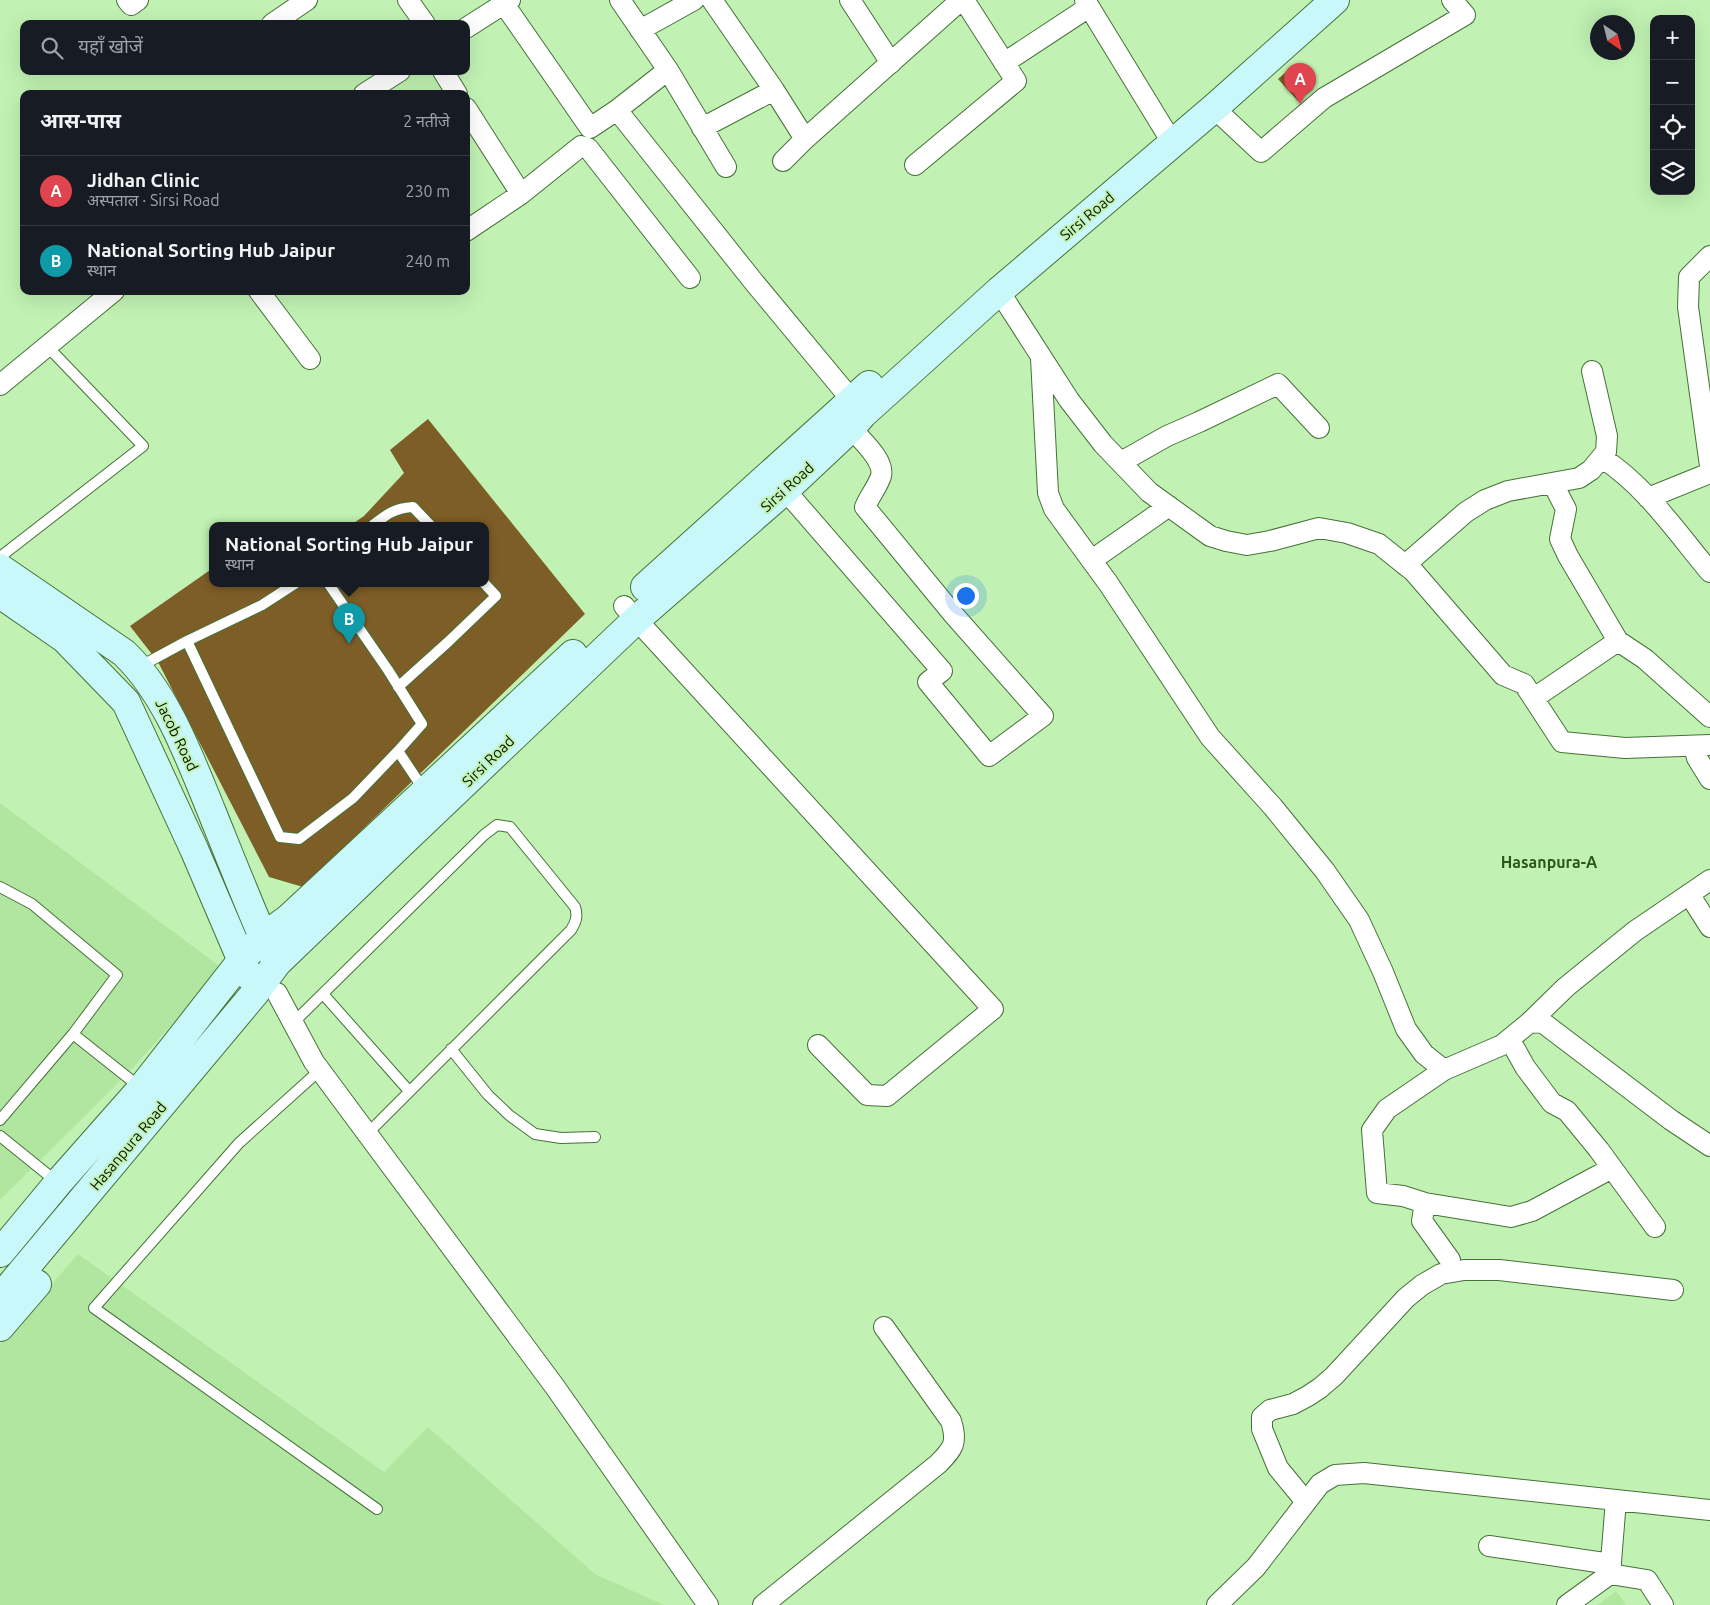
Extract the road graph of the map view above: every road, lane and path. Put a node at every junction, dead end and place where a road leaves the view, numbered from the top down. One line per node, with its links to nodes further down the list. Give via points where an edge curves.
1 (127, 0): 2 (street, via 131,5)
2 (138, 0)
3 (307, 0): 15 (street)
4 (408, 0): 16 (street)
5 (620, 0): 18 (street)
6 (694, 0): 18 (street)
7 (712, 0): 26 (street)
8 (850, 0): 19 (street)
9 (962, 0): 19 (street); 20 (street)
10 (1308, 0): 31 (street, Sirsi Road)
11 (1336, 0): 27 (street, Sirsi Road)
12 (1452, 0): 27 (street, via 1466,15 1324,98 1261,152)
13 (507, 2): 17 (street); 32 (street)
14 (1087, 4): 20 (street); 31 (street)
15 (278, 20)
16 (421, 20)
17 (470, 25)
18 (640, 30): 21 (street)
19 (891, 63): 33 (street)
20 (1004, 64): 35 (street, via 1016,81)
21 (668, 70): 28 (street); 30 (street)
22 (394, 75): 24 (street)
23 (446, 75): 25 (street)
24 (370, 90)
25 (455, 90)
26 (774, 90): 30 (street); 33 (street)
27 (1214, 108): 31 (street, Sirsi Road)
28 (617, 110): 32 (street); 49 (street)
29 (470, 114): 37 (street)
30 (702, 128): 36 (street)
31 (1168, 136): 41 (street, Sirsi Road); 49 (street, Sirsi Road, via 982,281)
32 (585, 137): 37 (street); 40 (street, via 588,148)
33 (805, 139): 34 (street)
34 (783, 161)
35 (915, 165)
36 (726, 167)
37 (521, 194): 38 (street)
38 (470, 228)
39 (1710, 256): 53 (street, via 1689,277 1688,307)
40 (690, 278)
41 (999, 291): 45 (street); 49 (street, Sirsi Road)
42 (109, 295): 44 (street)
43 (261, 295): 46 (street)
44 (47, 346): 48 (street); 61 (lane, via 143,446)
45 (1041, 355): 52 (street, via 1069,400); 62 (street, via 1048,493 1054,509)
46 (310, 359)
47 (1592, 371): 51 (street, via 1607,436 1606,452)
48 (0, 384)
49 (855, 414): 56 (street, Sirsi Road); 56 (street, via 882,469 881,478 865,507 953,614 1044,716 989,756 928,682 942,672); 70 (street, Sirsi Road)
50 (1319, 428): 52 (street, via 1278,384 1167,436)
51 (1602, 458): 55 (street, via 1579,478); 57 (street, via 1628,477)
52 (1121, 462): 58 (street, via 1149,492)
53 (1710, 466)
54 (1710, 473): 57 (street)
55 (1553, 484): 63 (street, via 1508,491 1485,500 1466,512); 72 (street, via 1566,509 1560,539)
56 (785, 490): 70 (street, Sirsi Road)
57 (1648, 498): 65 (street)
58 (1169, 506): 62 (street); 63 (street, via 1210,536 1226,541 1247,545 1319,528 1347,533 1378,544)
59 (377, 522): 60 (lane, via 399,508 413,507)
60 (427, 522)
61 (0, 557)
62 (1092, 560): 97 (street, via 1210,737 1273,806 1331,879 1359,920 1406,1029 1424,1054)
63 (1405, 565): 75 (street, via 1503,676 1524,684)
64 (0, 568): 73 (street, Jacob Road, via 124,653)
65 (1710, 572)
66 (290, 587): 71 (lane)
67 (331, 587): 74 (lane)
68 (488, 587): 74 (lane, via 496,596)
69 (0, 594): 86 (street, Jacob Road, via 66,639 126,702)
70 (630, 613): 80 (street, Sirsi Road); 87 (street, Sirsi Road, via 405,840); 94 (street, via 992,1009 887,1096 867,1095)
71 (187, 641): 73 (lane); 78 (lane, via 280,837 299,839 353,798)
72 (1618, 641): 75 (street); 76 (street, via 1645,659)
73 (139, 668): 85 (street, Jacob Road, via 160,700 184,748)
74 (398, 687): 78 (lane, via 422,724)
75 (1534, 698): 77 (street, via 1562,742 1625,748)
76 (1710, 717)
77 (1702, 745): 79 (street, via 1697,758)
78 (398, 751): 80 (lane)
79 (1710, 779)
80 (425, 791): 85 (street, Sirsi Road, via 289,918)
81 (1710, 880): 83 (street)
82 (0, 887): 92 (lane, via 32,904 117,975)
83 (1689, 894): 84 (street); 91 (street, via 1634,931 1566,987)
84 (1710, 927)
85 (263, 937): 86 (street, Sirsi Road); 87 (street, Jacob Road)
86 (242, 960): 88 (street, Jacob Road); 98 (street, Sirsi Road)
87 (277, 963): 88 (street, Sirsi Road)
88 (266, 993): 90 (street); 111 (street, Hasanpura Road)
89 (323, 994): 90 (lane); 95 (lane, via 484,835 497,825 510,827 575,907 576,921 571,930); 99 (lane)
90 (294, 1022): 96 (street)
91 (1529, 1023): 93 (street); 104 (street, via 1542,1022)
92 (73, 1034): 98 (lane); 100 (lane)
93 (1510, 1040): 97 (street); 105 (street, via 1552,1103 1567,1111)
94 (818, 1045)
95 (451, 1050): 99 (lane); 103 (lane, via 488,1095 535,1134 561,1138)
96 (320, 1070): 101 (street); 120 (lane, via 238,1142 94,1308)
97 (1444, 1070): 107 (street, via 1387,1109 1372,1130 1377,1193)
98 (141, 1089): 106 (street, Sirsi Road)
99 (409, 1091): 101 (lane)
100 (0, 1120)
101 (367, 1134): 124 (street, via 555,1387)
102 (0, 1136): 106 (lane)
103 (595, 1137)
104 (1710, 1146)
105 (1612, 1168): 107 (street, via 1532,1211 1511,1217); 109 (street)
106 (58, 1183): 108 (street, Sirsi Road)
107 (1425, 1203): 113 (street, via 1422,1220)
108 (34, 1214): 110 (street); 112 (street, Sirsi Road)
109 (1655, 1227)
110 (0, 1229)
111 (46, 1244): 114 (street, Hasanpura Road); 116 (street, via 38,1283)
112 (0, 1253)
113 (1450, 1260)
114 (7, 1290)
115 (1673, 1290): 119 (street, via 1499,1270 1441,1274 1406,1298 1320,1388 1293,1404 1270,1410 1262,1417 1262,1429 1278,1468)
116 (0, 1327)
117 (884, 1327): 125 (street, via 951,1421 954,1446 938,1464)
118 (1616, 1500): 119 (street, via 1364,1473 1335,1475 1320,1484); 121 (street); 123 (street)
119 (1306, 1502): 126 (street, via 1256,1567)
120 (377, 1509)
121 (1710, 1510)
122 (1488, 1546): 123 (street)
123 (1610, 1569): 127 (street); 128 (street, via 1647,1580)
124 (708, 1605)
125 (763, 1605)
126 (1218, 1605)
127 (1567, 1605)
128 (1663, 1605)

